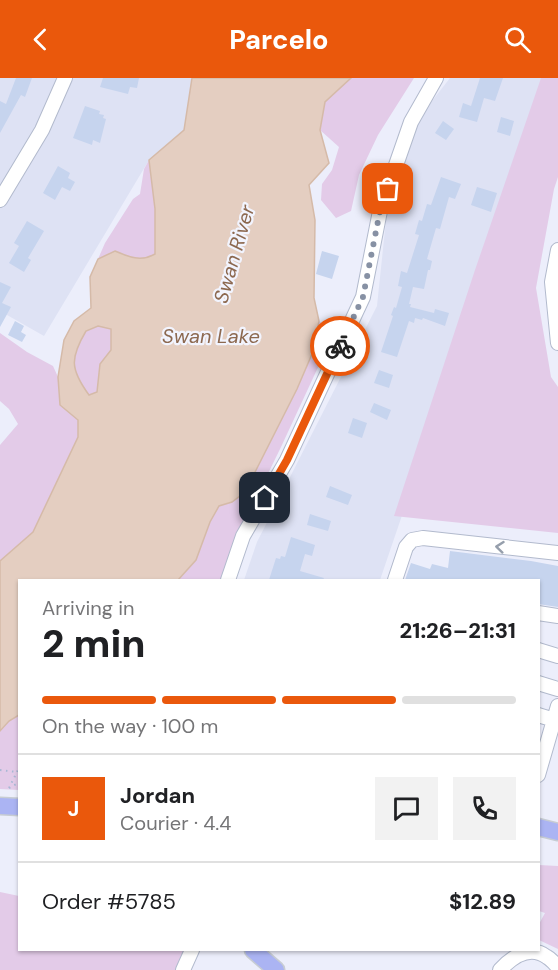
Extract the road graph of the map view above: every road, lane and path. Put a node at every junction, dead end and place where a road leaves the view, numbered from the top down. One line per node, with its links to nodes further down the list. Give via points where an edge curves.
1 (65, 78): 3 (street, via 42,130)
2 (436, 78): 8 (street, via 411,122 380,211 363,297 287,460 243,536)
3 (0, 200)
4 (558, 250): 5 (street, via 552,282)
5 (556, 310): 6 (street)
6 (558, 343)
7 (558, 553): 9 (street, one-way to 9, via 423,538 412,540 406,547)
8 (228, 579)
9 (395, 579)
10 (540, 613): 11 (street)
11 (558, 616)
12 (540, 651): 13 (street)
13 (558, 656)
14 (540, 683): 15 (street)
15 (558, 688)
16 (558, 706): 18 (street)
17 (540, 716): 18 (street)
18 (556, 721): 19 (street)
19 (547, 751): 22 (street)
20 (18, 769): 23 (path)
21 (0, 770): 23 (path)
22 (540, 770)
23 (17, 772): 24 (path, via 9,788)
24 (18, 783)
25 (0, 806): 26 (main road)
26 (18, 807)
27 (540, 828): 28 (main road)
28 (558, 832)
29 (192, 951): 32 (street)
30 (254, 951): 33 (main road)
31 (558, 967): 34 (street, via 547,956 533,951 522,952)
32 (183, 970)
33 (276, 970)
34 (500, 970)

